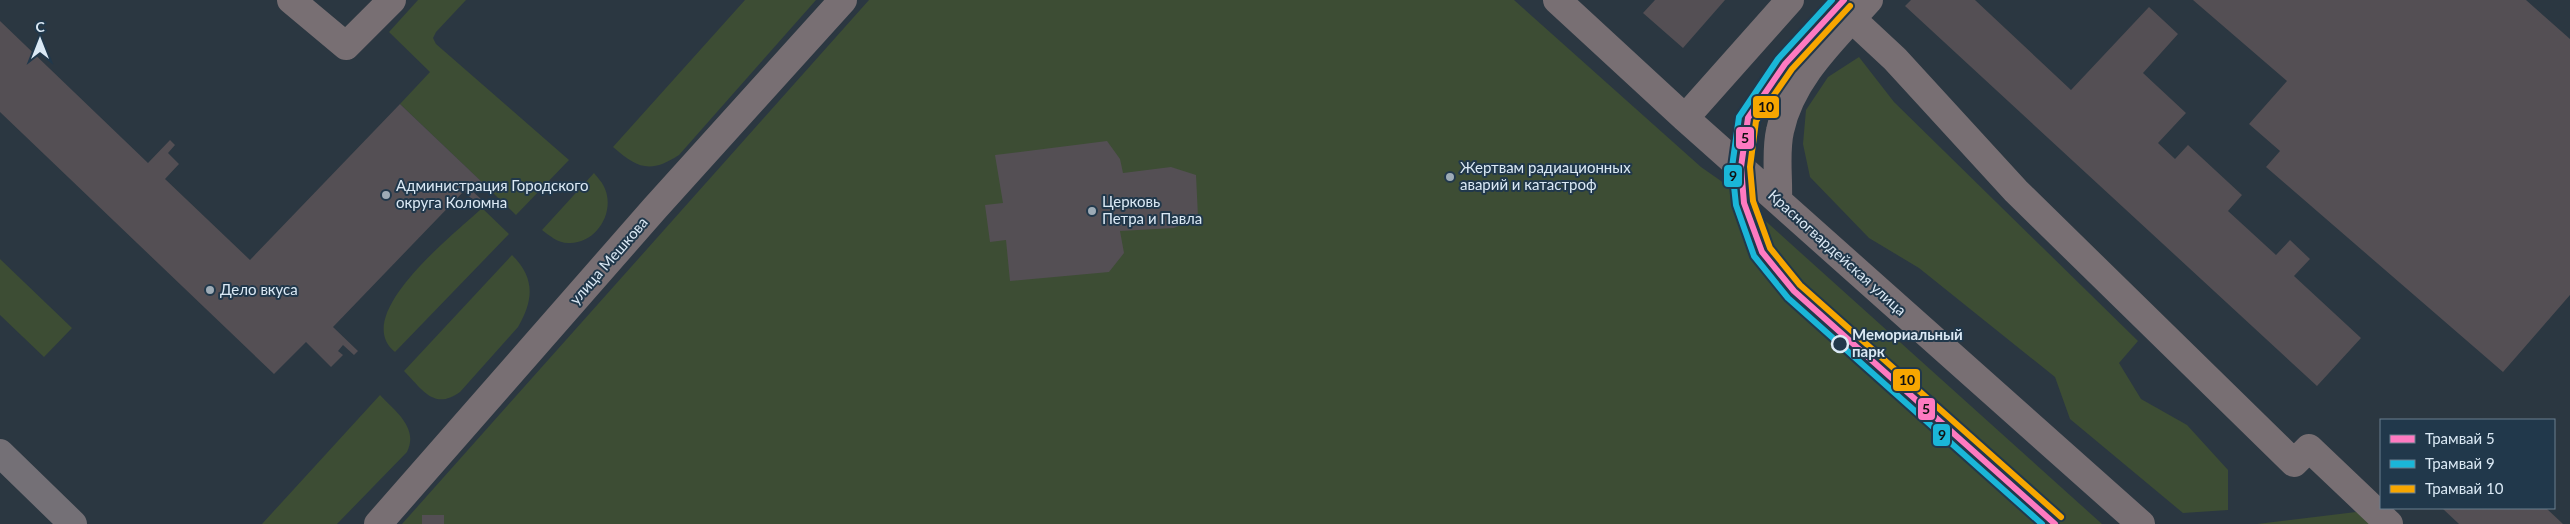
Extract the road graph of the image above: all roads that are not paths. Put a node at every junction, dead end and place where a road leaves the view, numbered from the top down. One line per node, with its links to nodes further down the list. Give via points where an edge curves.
1 (291, 0): 2 (street, via 346,46)
2 (392, 0)
3 (843, 0): 11 (street, улица Мешкова, via 655,208)
4 (1557, 0): 7 (street, Красногвардейская улица)
5 (1790, 0): 7 (street)
6 (1860, 10): 8 (street, via 1824,48 1791,96 1780,132); 13 (street, via 1895,59 2016,190 2294,464 2310,448)
7 (1684, 118): 8 (street, Красногвардейская улица)
8 (1778, 200): 12 (street, Красногвардейская улица)
9 (0, 453): 10 (main road)
10 (73, 524)
11 (378, 524)
12 (2141, 524)
13 (2389, 524)

